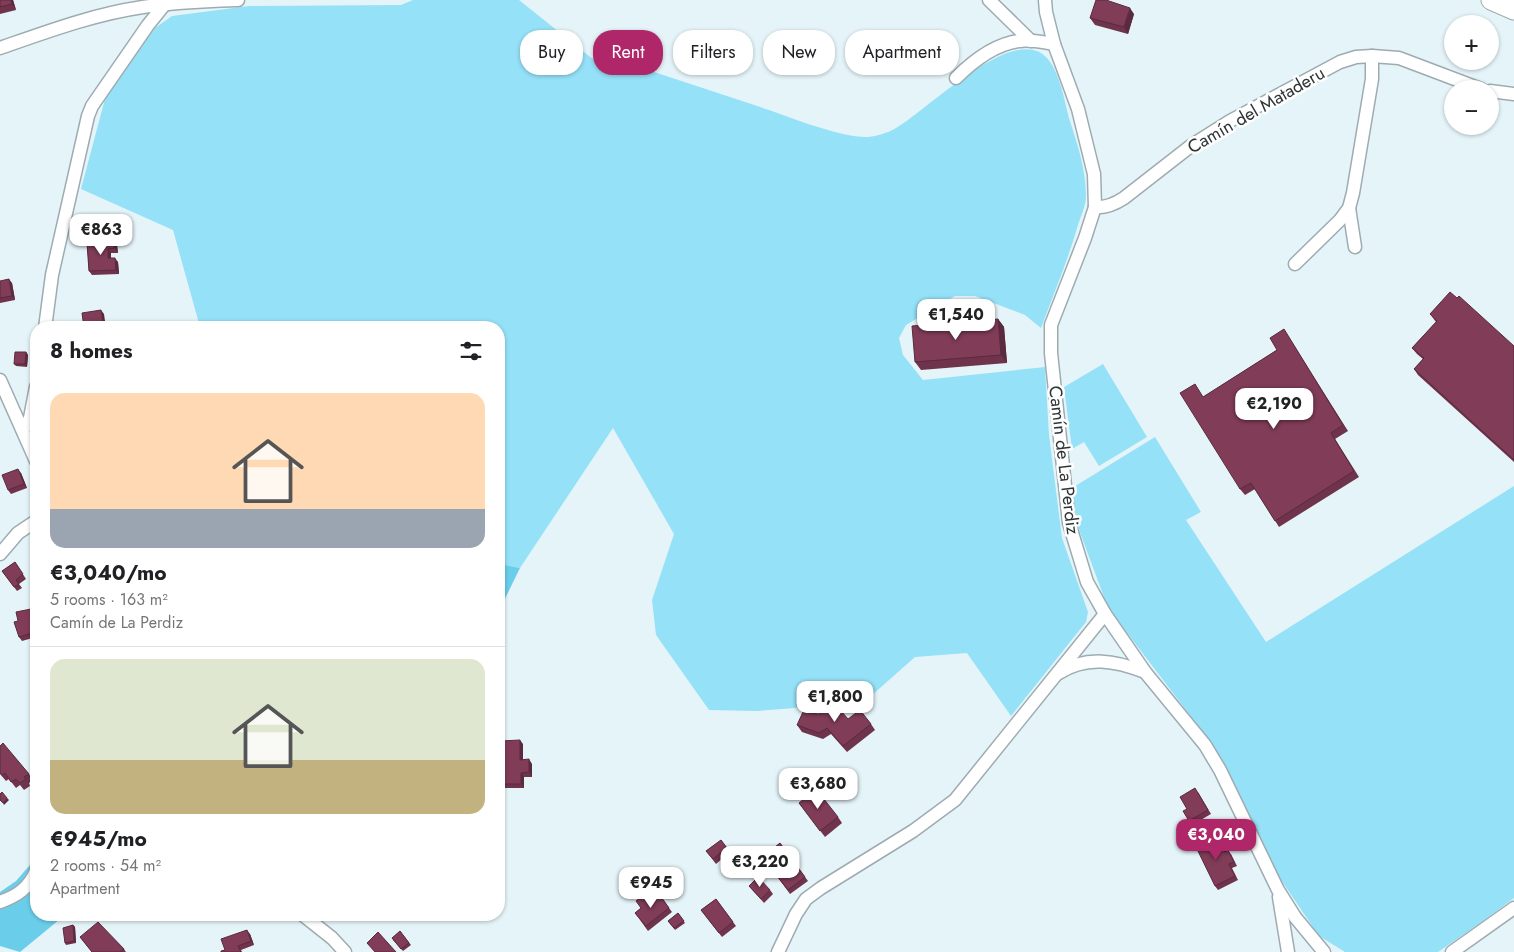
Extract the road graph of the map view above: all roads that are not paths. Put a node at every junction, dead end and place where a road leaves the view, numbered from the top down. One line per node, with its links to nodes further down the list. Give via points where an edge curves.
1 (238, 0): 5 (street)
2 (989, 0): 7 (street)
3 (1045, 0): 8 (street, Camín de La Perdiz)
4 (1491, 0): 6 (highway)
5 (164, 4): 9 (street, via 111,13); 19 (street, via 88,116 52,275)
6 (1514, 10)
7 (1031, 41): 8 (street); 11 (street, via 1008,44 974,60)
8 (1054, 44): 15 (street, Camín de La Perdiz, via 1085,137 1094,174)
9 (0, 48)
10 (1372, 56): 12 (street, Camín del Mataderu, via 1399,58); 15 (street, Camín del Mataderu, via 1340,62 1230,121 1184,151 1124,198); 16 (street, via 1372,79)
11 (956, 78)
12 (1457, 80)
13 (1499, 92): 14 (street)
14 (1514, 94)
15 (1094, 207): 26 (street, Camín de La Perdiz, via 1051,325 1051,354 1069,523 1087,582)
16 (1348, 208): 17 (street); 18 (street)
17 (1355, 247)
18 (1295, 264)
19 (46, 321)
20 (0, 380): 22 (street)
21 (30, 418): 22 (street)
22 (23, 431): 23 (street)
23 (30, 447)
24 (30, 525): 25 (street, via 18,533)
25 (0, 554)
26 (1105, 614): 27 (street, Camín de La Perdiz); 28 (street)
27 (1145, 672): 28 (street, via 1098,660 1072,667); 30 (street, Camín de La Perdiz, via 1205,745)
28 (1053, 677): 35 (street, via 955,800 806,900)
29 (30, 883): 31 (street)
30 (1278, 890): 36 (street); 37 (street, Camín de La Perdiz)
31 (0, 902)
32 (1514, 908): 38 (street)
33 (311, 921): 34 (street)
34 (345, 952)
35 (778, 952)
36 (1288, 952)
37 (1324, 952)
38 (1452, 952)

